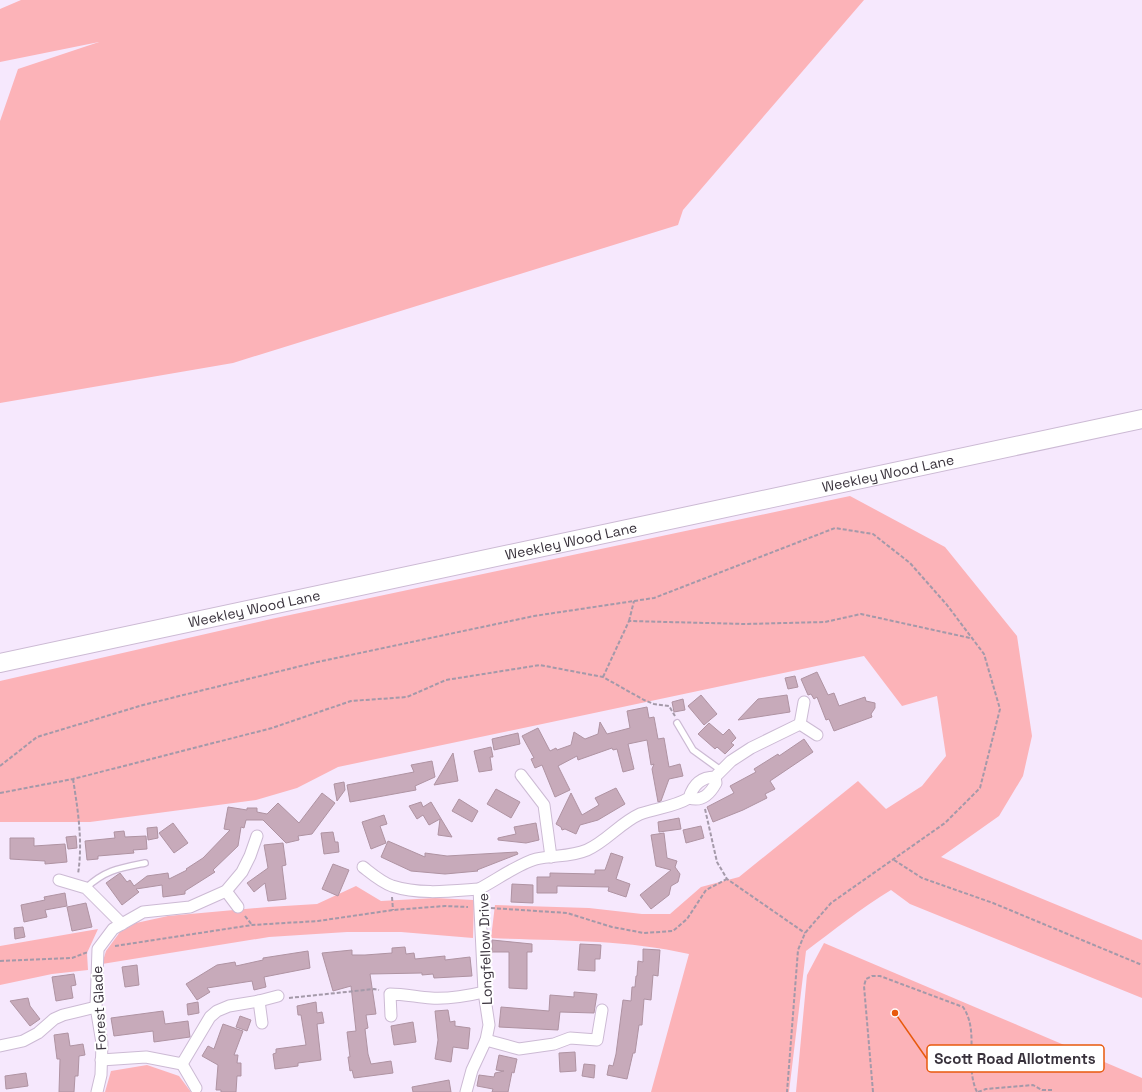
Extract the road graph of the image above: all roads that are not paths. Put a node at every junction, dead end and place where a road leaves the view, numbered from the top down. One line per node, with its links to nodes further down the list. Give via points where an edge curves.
1 (1142, 419): 2 (main road, Weekley Wood Lane)
2 (0, 663)
3 (804, 702): 5 (street)
4 (677, 723): 7 (lane, via 693,750)
5 (800, 724): 6 (street); 7 (street, via 751,748 731,761)
6 (817, 735)
7 (718, 774): 9 (street, via 700,781); 9 (street, Longfellow Drive, via 712,790 704,797 695,800)
8 (521, 775): 11 (street, via 544,805)
9 (689, 798): 11 (street, Longfellow Drive, via 670,807 639,815 588,850)
10 (257, 836): 17 (street, Forest Glade, via 242,872)
11 (551, 857): 16 (street, Longfellow Drive, via 523,863 513,871)
12 (145, 863): 15 (lane, via 110,870)
13 (363, 867): 16 (street, via 391,886 451,891)
14 (59, 880): 15 (street)
15 (81, 886): 19 (street)
16 (479, 888): 20 (street, Longfellow Drive)
17 (226, 891): 18 (street); 19 (street, Forest Glade, via 190,907 143,912)
18 (238, 907)
19 (122, 924): 23 (street, Forest Glade, via 112,929 98,949)
20 (484, 992): 25 (street, via 455,998 390,994); 27 (street, Longfellow Drive, via 489,1025)
21 (278, 996): 22 (street)
22 (259, 1001): 26 (street); 30 (street, via 229,1006 217,1011 210,1017)
23 (96, 1007): 28 (street, via 63,1015 23,1042); 29 (street, Forest Glade, via 102,1043)
24 (602, 1010): 27 (street, via 596,1040 570,1038 554,1044 519,1049)
25 (391, 1016)
26 (262, 1023)
27 (486, 1040): 33 (street, Longfellow Drive, via 472,1070)
28 (0, 1046)
29 (101, 1060): 30 (street, via 146,1057); 32 (street, Forest Glade)
30 (182, 1064): 31 (street)
31 (196, 1088)
32 (97, 1092)
33 (466, 1092)

